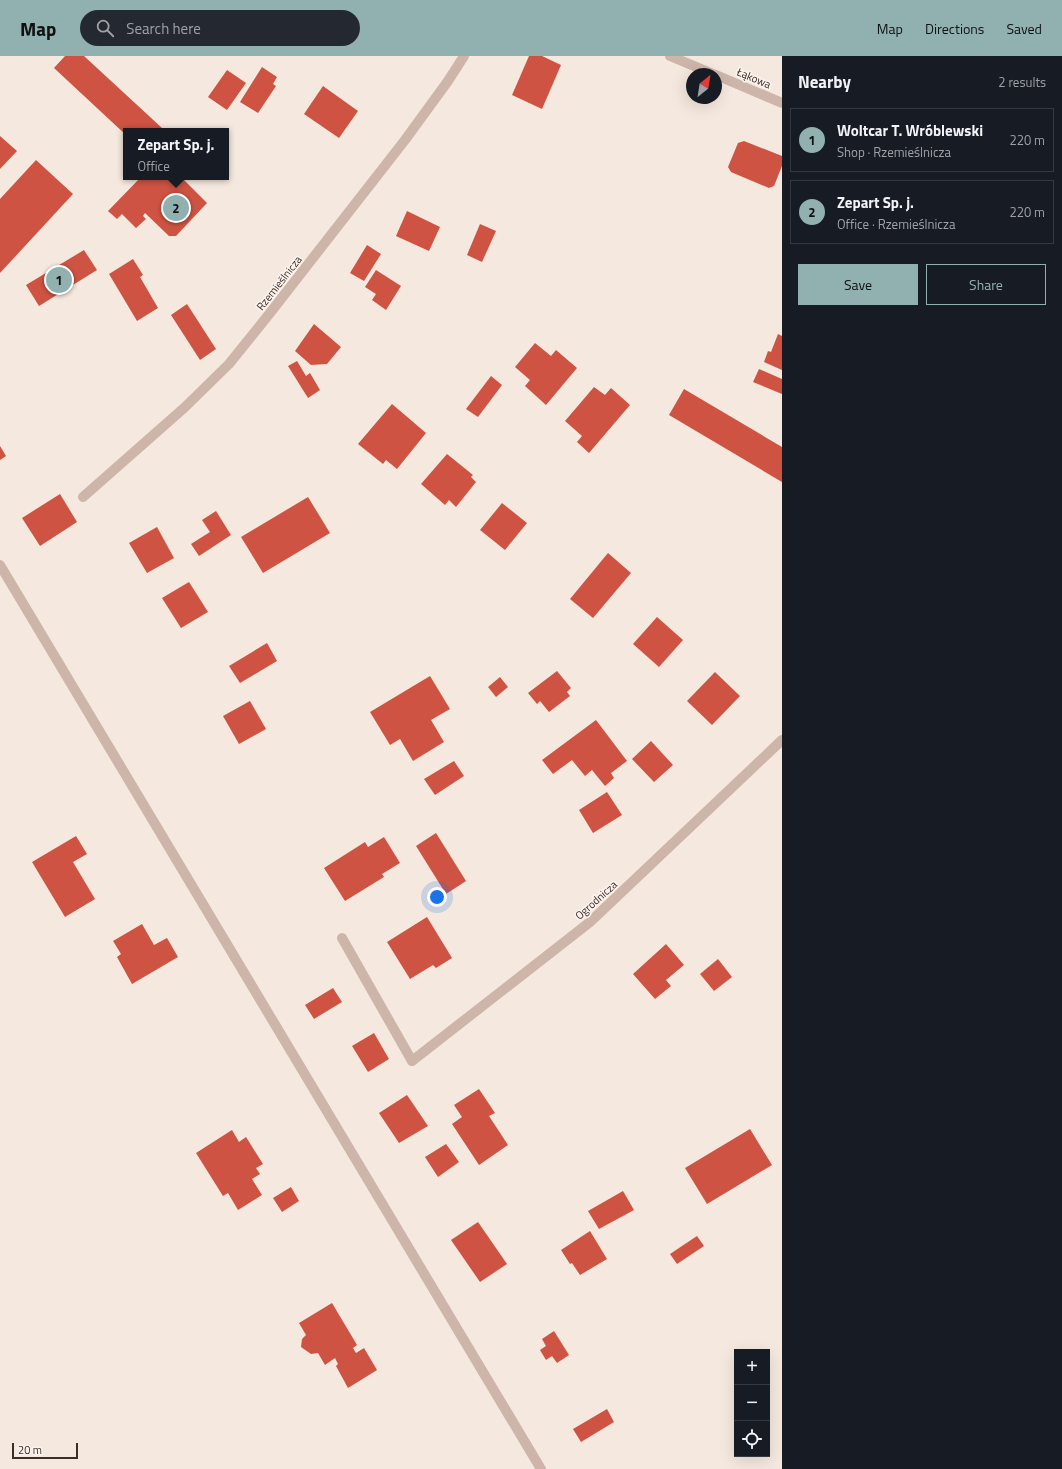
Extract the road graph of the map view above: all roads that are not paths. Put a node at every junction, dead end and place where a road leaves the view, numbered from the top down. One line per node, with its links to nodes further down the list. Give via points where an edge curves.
1 (464, 56): 6 (street, Rzemieślnicza, via 405,140 229,364 184,408)
2 (670, 56): 3 (street)
3 (699, 68)
4 (722, 78): 5 (street, Łąkowa)
5 (782, 103)
6 (83, 497)
7 (0, 564): 10 (street)
8 (782, 740): 9 (street, Ogrodnicza, via 590,922 412,1061)
9 (342, 938)
10 (541, 1469)

